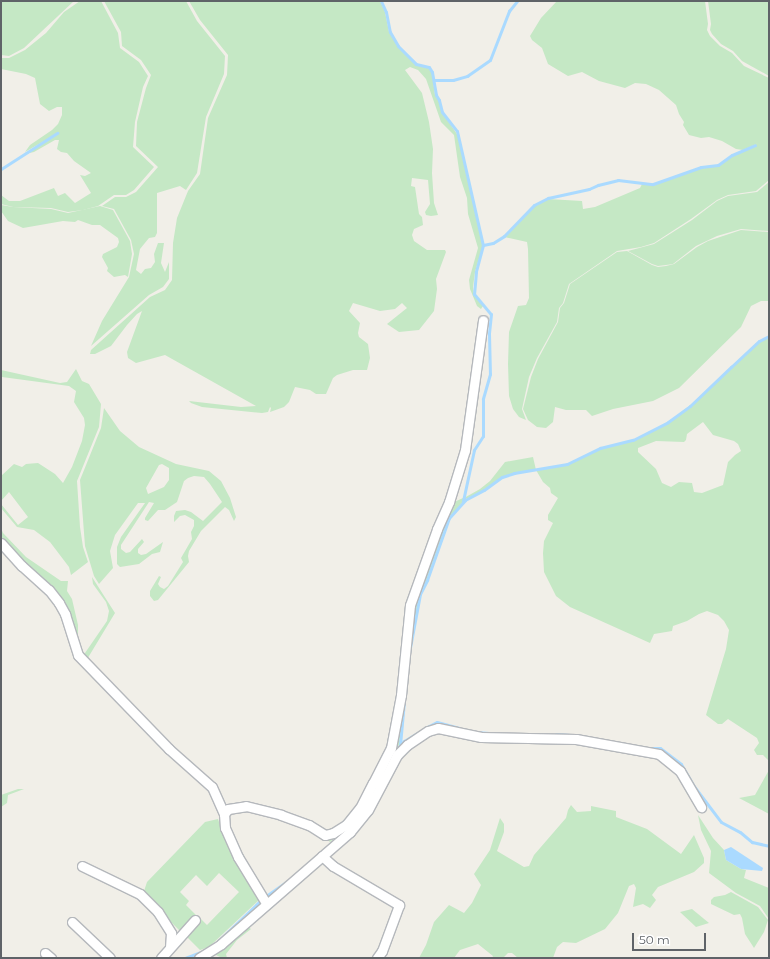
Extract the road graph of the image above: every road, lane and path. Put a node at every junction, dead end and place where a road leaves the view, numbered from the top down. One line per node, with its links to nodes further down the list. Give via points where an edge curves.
1 (483, 320): 4 (street, via 465,450 449,502 410,605 391,748 360,808 346,825 325,836 309,825 246,806 228,809)
2 (1, 543): 4 (street, via 59,603 78,655 169,749 212,787)
3 (700, 808): 5 (street, via 680,771 659,754 576,739 481,736 438,728 428,731 397,755 382,787 360,822)
4 (224, 814): 7 (street, via 225,828 238,856)
5 (322, 856): 7 (street); 14 (street, via 333,866 399,905)
6 (82, 866): 10 (street, via 140,894 158,912 171,934)
7 (266, 903): 13 (street, via 221,944)
8 (195, 920): 10 (street)
9 (72, 922): 11 (street)
10 (170, 947): 12 (street)
11 (110, 958)
12 (161, 958)
13 (199, 958)
14 (377, 958)

